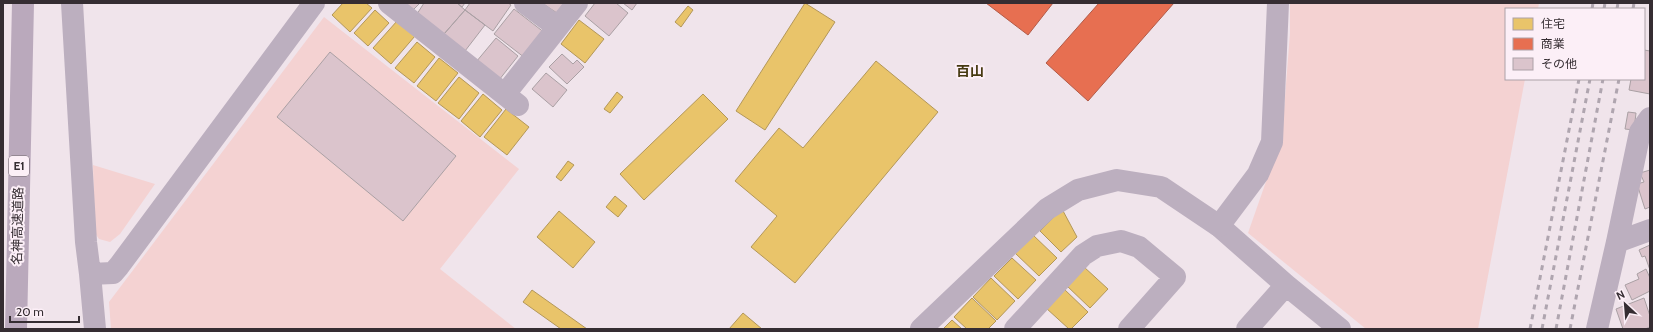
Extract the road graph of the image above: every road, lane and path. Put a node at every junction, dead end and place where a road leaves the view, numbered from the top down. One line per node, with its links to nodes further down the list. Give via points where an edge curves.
1 (23, 3): 15 (highway, 名神高速道路 / E1)
2 (72, 3): 13 (street)
3 (314, 3): 13 (street, via 119,266 113,273)
4 (389, 3): 8 (street, via 512,99)
5 (525, 3): 8 (street)
6 (577, 3): 8 (street)
7 (1278, 3): 10 (street, via 1272,142 1258,174)
8 (557, 27)
9 (1650, 118): 12 (street, via 1640,132)
10 (1218, 226): 14 (street); 17 (street, via 1161,187 1117,180 1078,190 1046,209)
11 (1650, 230): 12 (street)
12 (1617, 242): 22 (street)
13 (90, 274): 16 (street)
14 (1286, 285): 20 (street); 21 (street)
15 (16, 329)
16 (95, 329)
17 (922, 329)
18 (1015, 329): 19 (street, via 1083,255 1098,246 1120,241 1139,247 1175,277)
19 (1129, 329)
20 (1247, 329)
21 (1340, 329)
22 (1597, 329)

